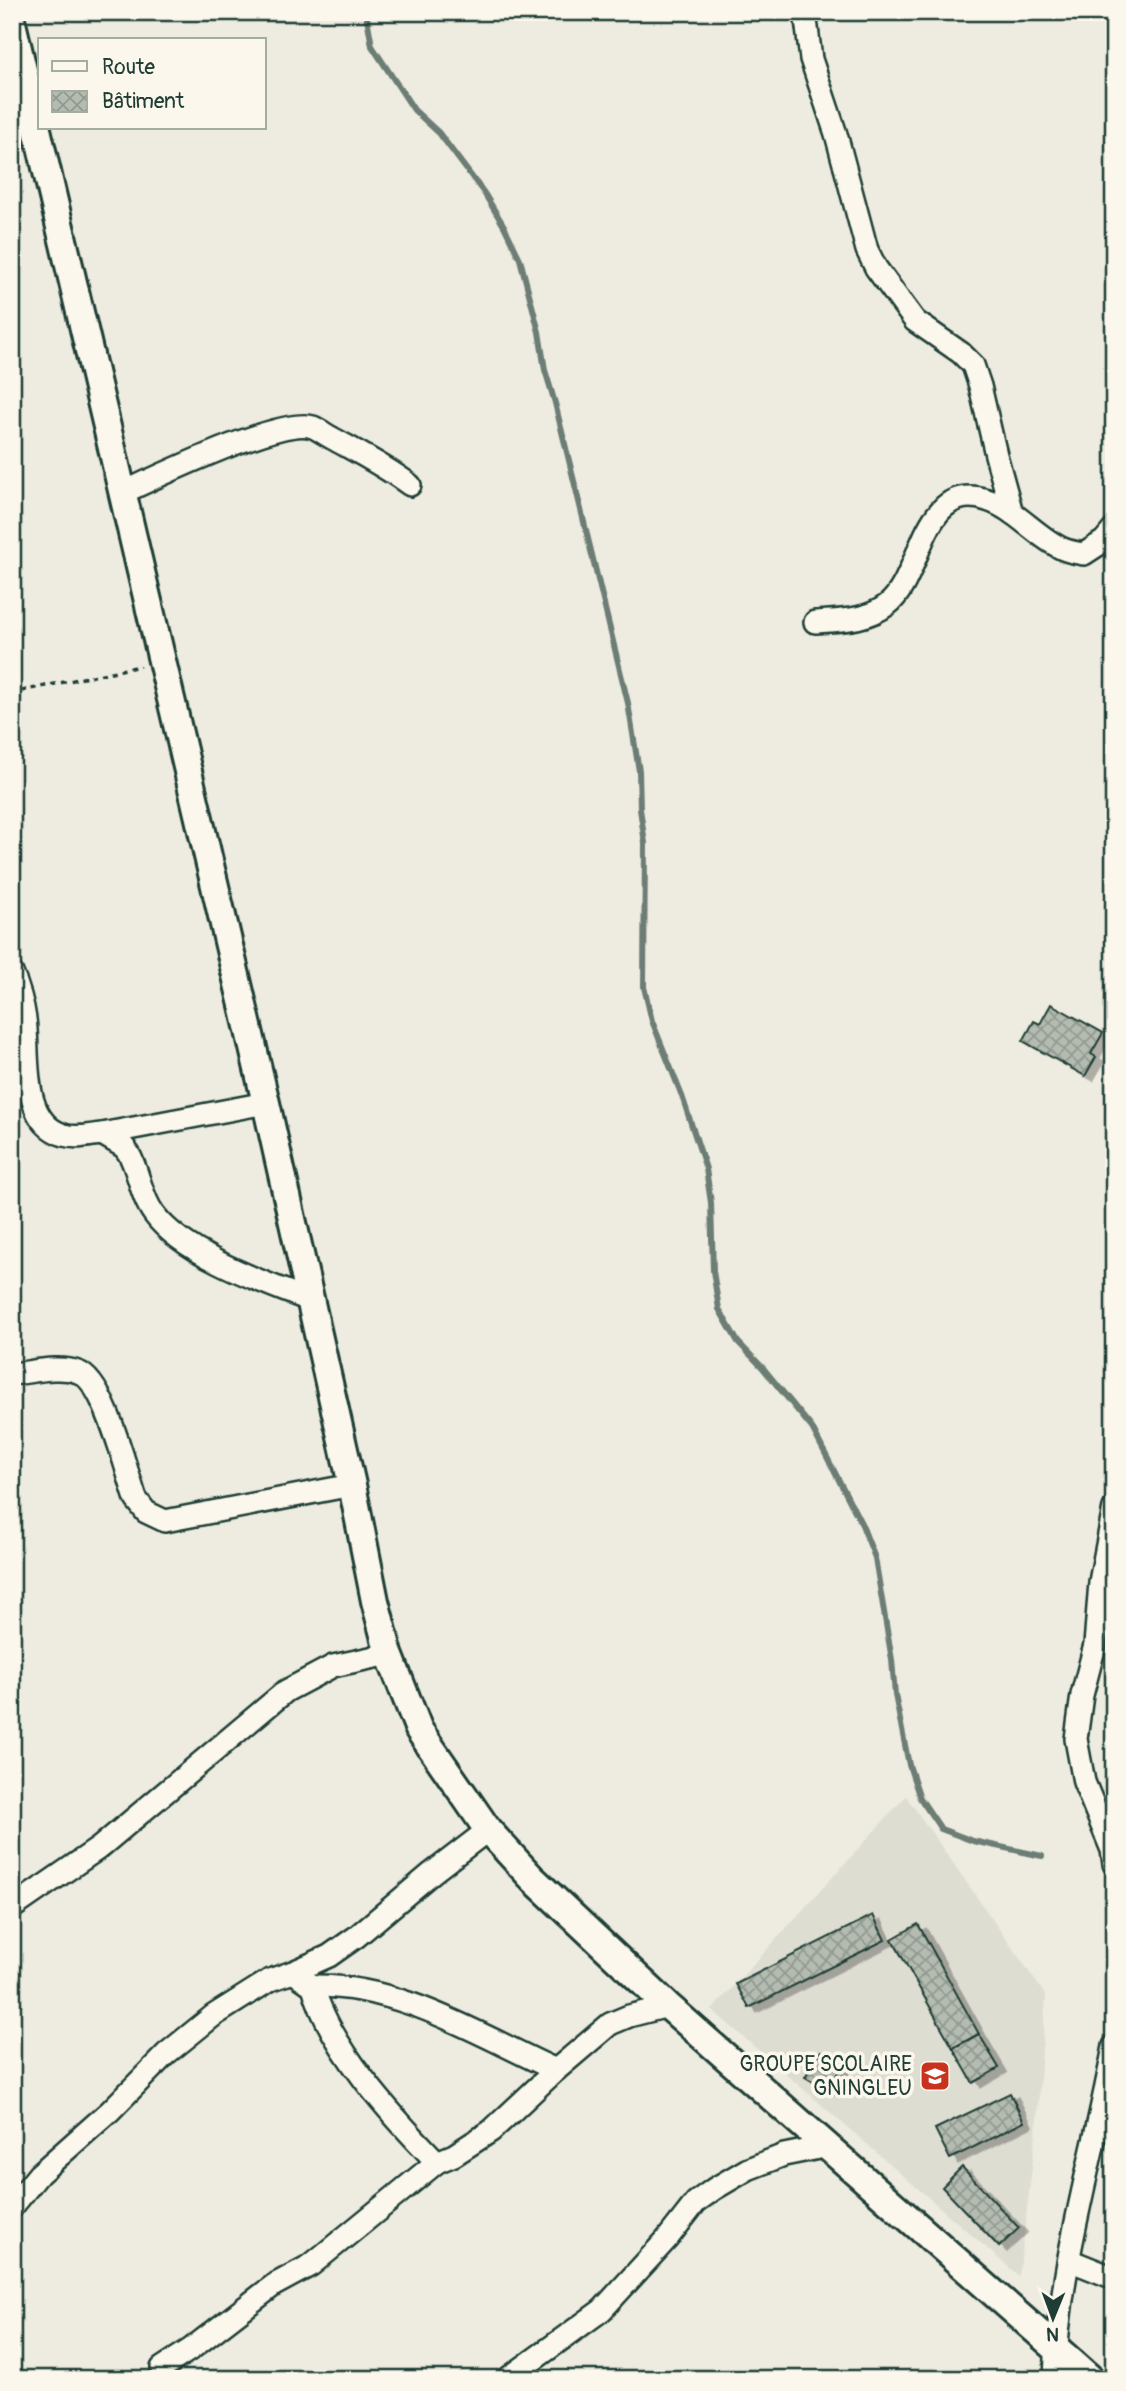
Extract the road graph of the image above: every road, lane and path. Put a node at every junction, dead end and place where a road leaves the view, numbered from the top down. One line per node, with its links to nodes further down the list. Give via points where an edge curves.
1 (805, 12): 7 (street, via 811,59 867,250 915,321 973,365)
2 (12, 23): 3 (street)
3 (38, 125)
4 (39, 130): 6 (street)
5 (411, 485): 6 (street, via 312,427 296,426 203,456)
6 (122, 493): 10 (street)
7 (1012, 513): 8 (street, via 1063,549 1084,554); 9 (street, via 987,500 967,498 948,504 929,524 902,589 887,605 849,620)
8 (1114, 529)
9 (815, 622)
10 (163, 662): 11 (path); 13 (street)
11 (12, 693)
12 (12, 973): 14 (street, via 26,1021 27,1069 34,1103 61,1135)
13 (266, 1103): 14 (street); 15 (street)
14 (102, 1133): 15 (street, via 124,1147 155,1215 181,1239 230,1267)
15 (309, 1300): 17 (street)
16 (12, 1374): 17 (street, via 77,1371 91,1379 103,1401 136,1499 146,1512 165,1521)
17 (352, 1485): 20 (street)
18 (1114, 1508): 19 (street)
19 (1107, 1585): 22 (street, via 1076,1739 1084,1782)
20 (389, 1654): 21 (street, via 419,1730); 23 (street, via 333,1666 286,1691 99,1848)
21 (488, 1830): 24 (street, via 356,1937); 26 (street, via 532,1878)
22 (1114, 1864)
23 (12, 1908)
24 (293, 1972): 25 (street); 31 (street, via 270,1980 213,2016 166,2054 39,2174)
25 (313, 1986): 28 (street, via 357,1989 412,2004); 30 (street, via 333,2035)
26 (668, 2006): 28 (street, via 610,2024); 29 (street)
27 (1114, 2046): 32 (street)
28 (556, 2070): 30 (street, via 491,2131)
29 (829, 2146): 34 (street); 36 (street, via 784,2155 748,2169 705,2195 602,2310)
30 (437, 2162): 35 (street, via 311,2265 274,2285)
31 (12, 2207)
32 (1069, 2260): 33 (street); 34 (street)
33 (1114, 2278)
34 (1056, 2348): 37 (street); 38 (street)
35 (162, 2368)
36 (507, 2379)
37 (1055, 2379)
38 (1091, 2379)

